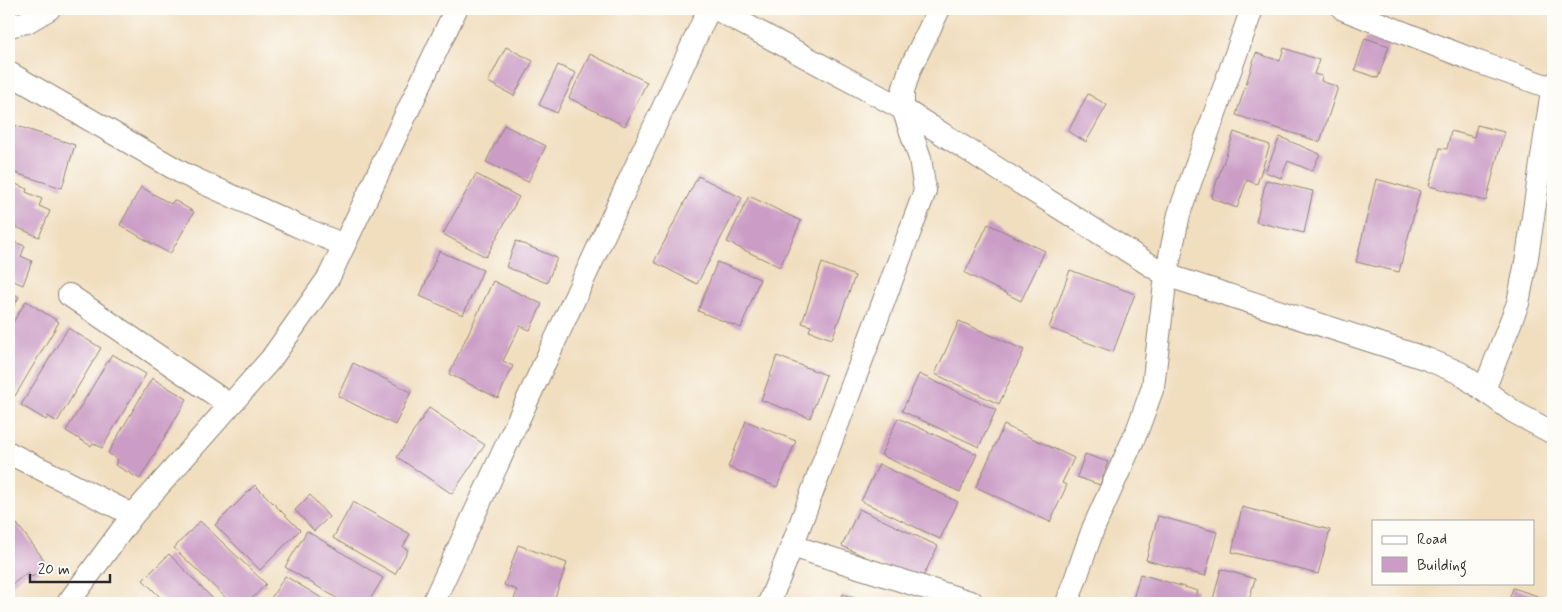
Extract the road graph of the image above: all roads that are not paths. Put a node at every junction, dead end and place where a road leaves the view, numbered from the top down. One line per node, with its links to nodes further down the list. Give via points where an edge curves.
1 (49, 9): 8 (street, via 27,22)
2 (456, 9): 12 (street)
3 (708, 9): 22 (street)
4 (716, 9): 11 (street)
5 (940, 9): 11 (street, via 910,70 903,90)
6 (1252, 9): 13 (street, via 1179,214)
7 (1343, 9): 10 (street, via 1478,62)
8 (9, 26)
9 (9, 73): 12 (street, via 184,174)
10 (1553, 86): 15 (street, via 1518,303)
11 (903, 109): 13 (street); 20 (street, via 920,158 925,192)
12 (344, 244): 16 (street, via 329,277 271,359)
13 (1166, 275): 15 (street, via 1428,358); 25 (street, via 1153,387 1137,432 1093,529)
14 (68, 295): 16 (street)
15 (1484, 390): 17 (street, via 1514,412)
16 (230, 405): 19 (street)
17 (1553, 433)
18 (9, 453): 19 (street)
19 (132, 515): 21 (street)
20 (792, 546): 23 (street); 24 (street)
21 (68, 603)
22 (433, 603)
23 (769, 603)
24 (973, 603)
25 (1067, 603)

